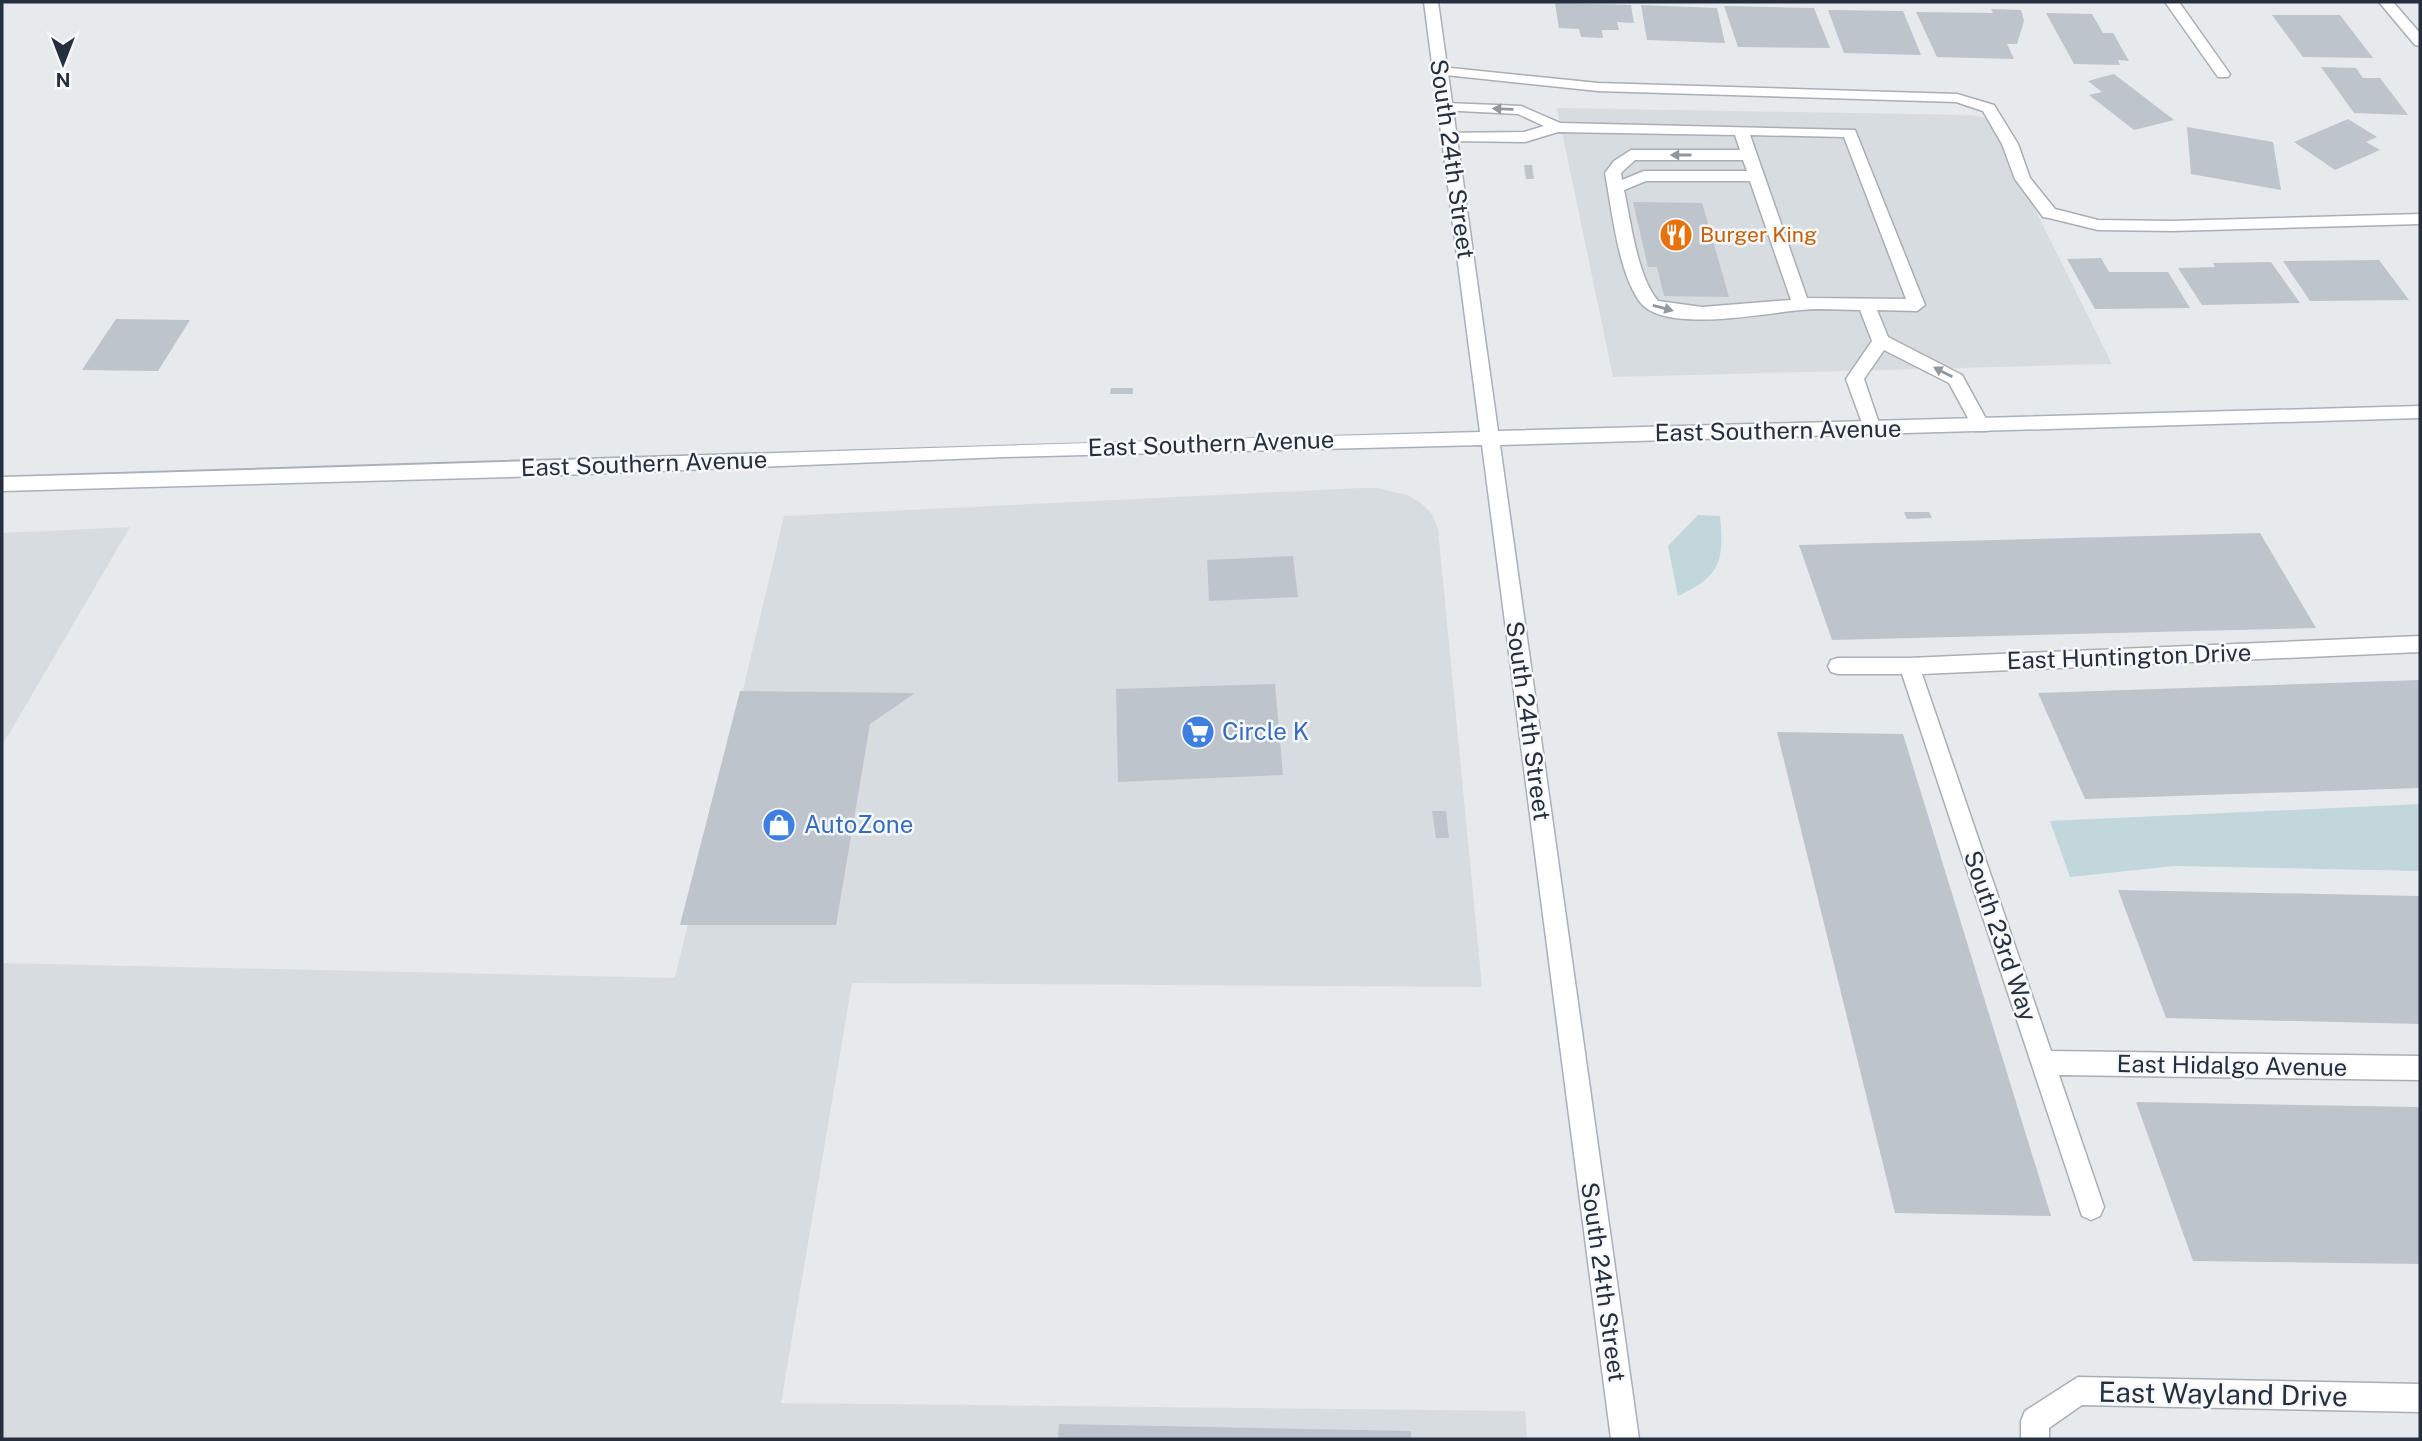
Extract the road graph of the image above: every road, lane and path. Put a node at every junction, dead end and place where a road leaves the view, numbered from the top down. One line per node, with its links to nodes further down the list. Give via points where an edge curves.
1 (1432, 2): 5 (main road, South 24th Street)
2 (2172, 2): 6 (main road)
3 (2386, 2): 4 (main road)
4 (2420, 42)
5 (1441, 71): 7 (main road, South 24th Street); 14 (main road, via 1598,87 1957,98 1989,108 2023,179 2049,213 2098,225)
6 (2223, 74)
7 (1445, 107): 8 (main road, one-way to 7, via 1521,110); 10 (main road, South 24th Street)
8 (1557, 127): 9 (main road); 10 (main road, via 1525,137)
9 (1741, 131): 11 (main road); 16 (main road, via 1850,133 1917,305)
10 (1450, 136): 21 (main road, South 24th Street)
11 (1749, 155): 12 (main road); 13 (main road, one-way to 13, via 1631,155 1613,173)
12 (1756, 177): 13 (main road, via 1644,176); 15 (main road)
13 (1616, 188): 15 (main road, one-way to 15, via 1639,288 1651,305 1672,312 1773,311)
14 (2420, 219)
15 (1801, 304): 16 (main road)
16 (1866, 305): 17 (main road)
17 (1881, 341): 19 (main road, one-way to 17, via 1956,379); 20 (main road, via 1855,379)
18 (2420, 412): 19 (main road, East Southern Avenue)
19 (1981, 426): 20 (main road, East Southern Avenue)
20 (1872, 429): 21 (main road, East Southern Avenue)
21 (1490, 437): 22 (main road, East Southern Avenue); 31 (main road, South 24th Street)
22 (2, 484)
23 (2420, 644): 25 (main road, East Huntington Drive)
24 (1838, 666): 25 (main road, East Huntington Drive)
25 (1909, 666): 26 (main road, South 23rd Way)
26 (2043, 1063): 27 (main road, East Hidalgo Avenue); 28 (main road, South 23rd Way)
27 (2420, 1068)
28 (2091, 1207)
29 (2420, 1398): 30 (main road, East Wayland Drive, via 2078,1391)
30 (2035, 1430)
31 (1625, 1439)

